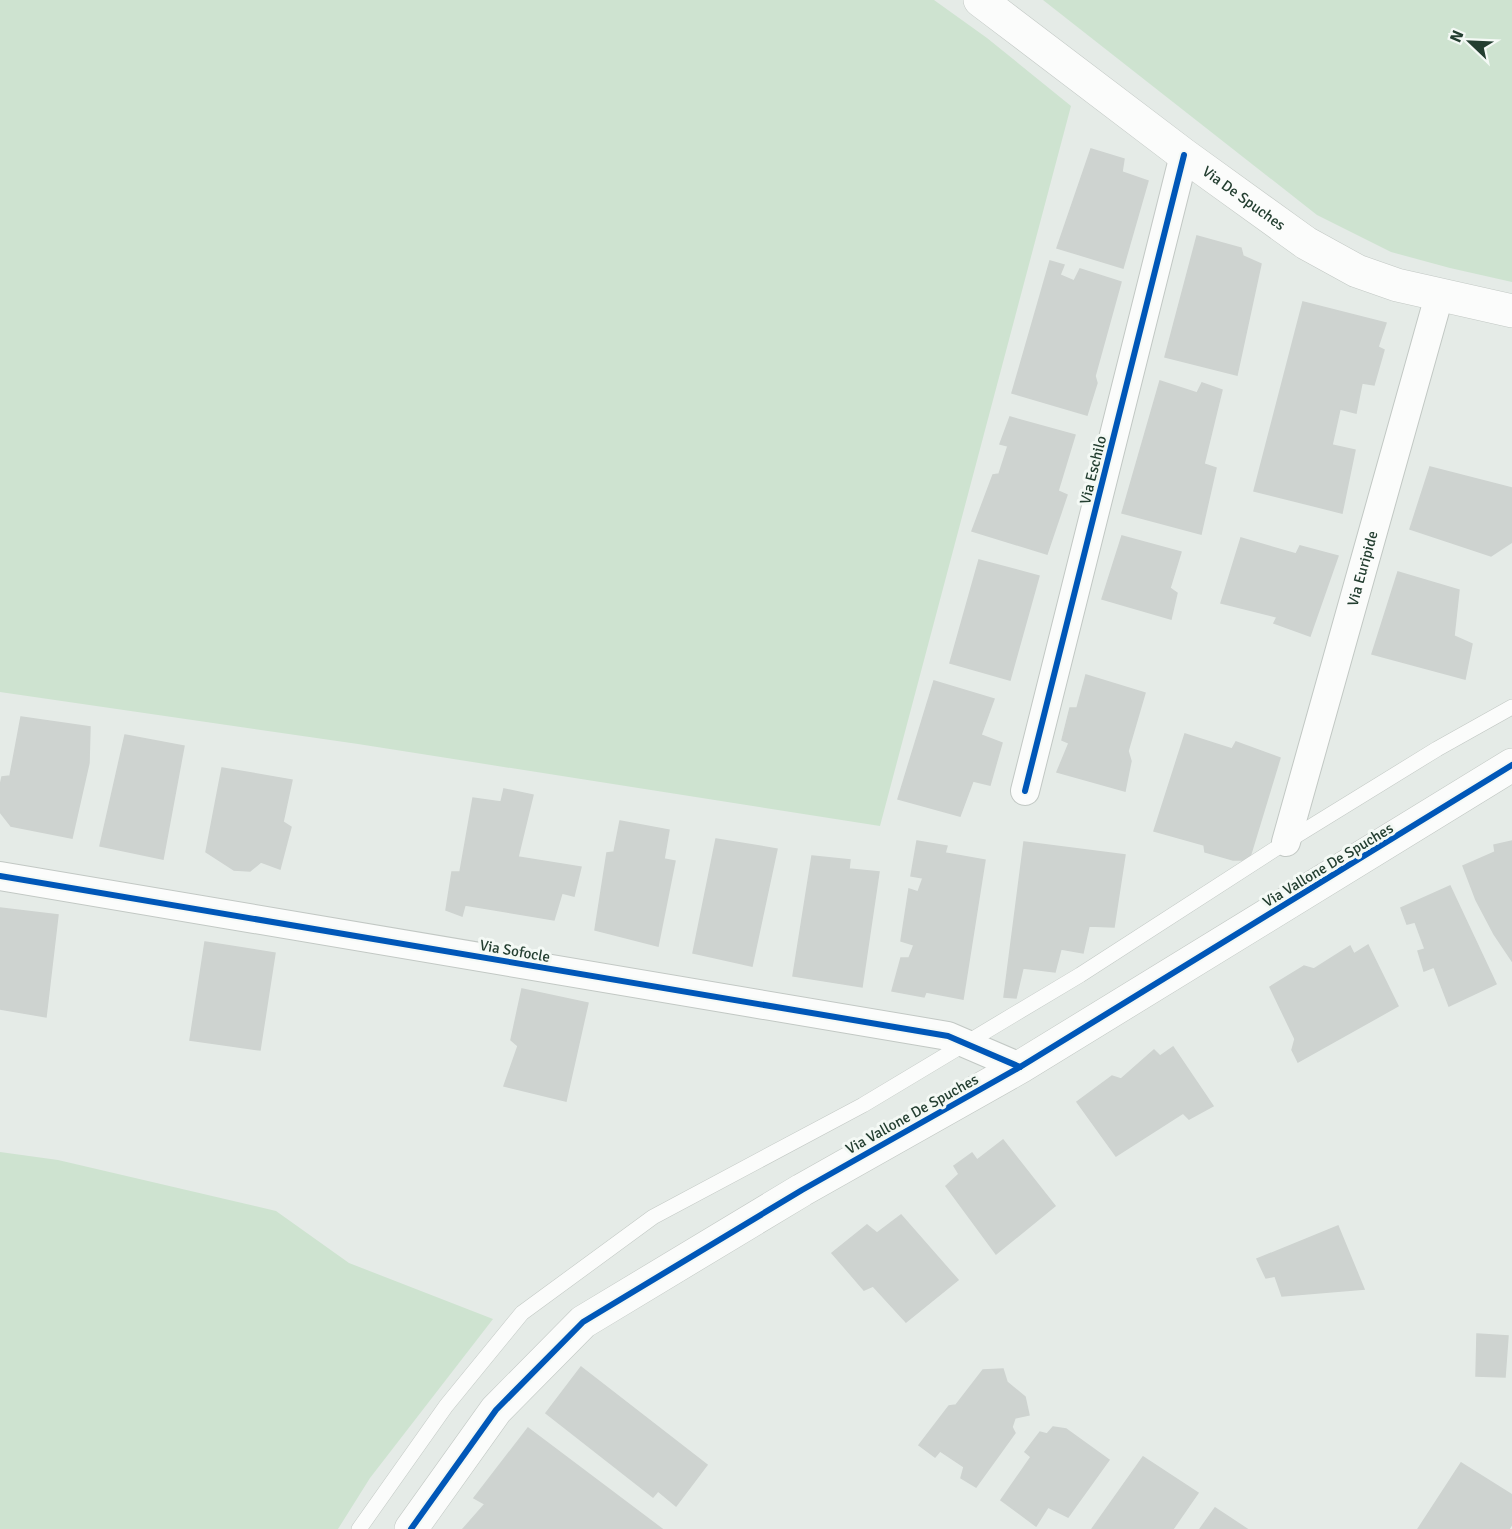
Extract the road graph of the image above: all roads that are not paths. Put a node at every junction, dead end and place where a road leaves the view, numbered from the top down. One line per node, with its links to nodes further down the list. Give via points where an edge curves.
1 (980, 0): 2 (street, Via De Spuches)
2 (1184, 155): 3 (street, Via De Spuches, via 1306,243 1357,271); 7 (street, Via Eschilo)
3 (1439, 296): 4 (street, Via De Spuches); 8 (street, Via Euripide)
4 (1512, 311)
5 (1512, 707): 8 (lane)
6 (1512, 765): 11 (street, Via Vallone De Spuches)
7 (1025, 791)
8 (1286, 842): 10 (lane, via 1080,975)
9 (0, 876): 10 (street, Via Sofocle, via 948,1036)
10 (966, 1043): 11 (street, Via Sofocle); 13 (lane, via 863,1105 654,1217 522,1313 446,1406)
11 (1020, 1067): 12 (street, Via Vallone De Spuches, via 802,1190 583,1322 496,1410)
12 (421, 1525)
13 (359, 1529)

